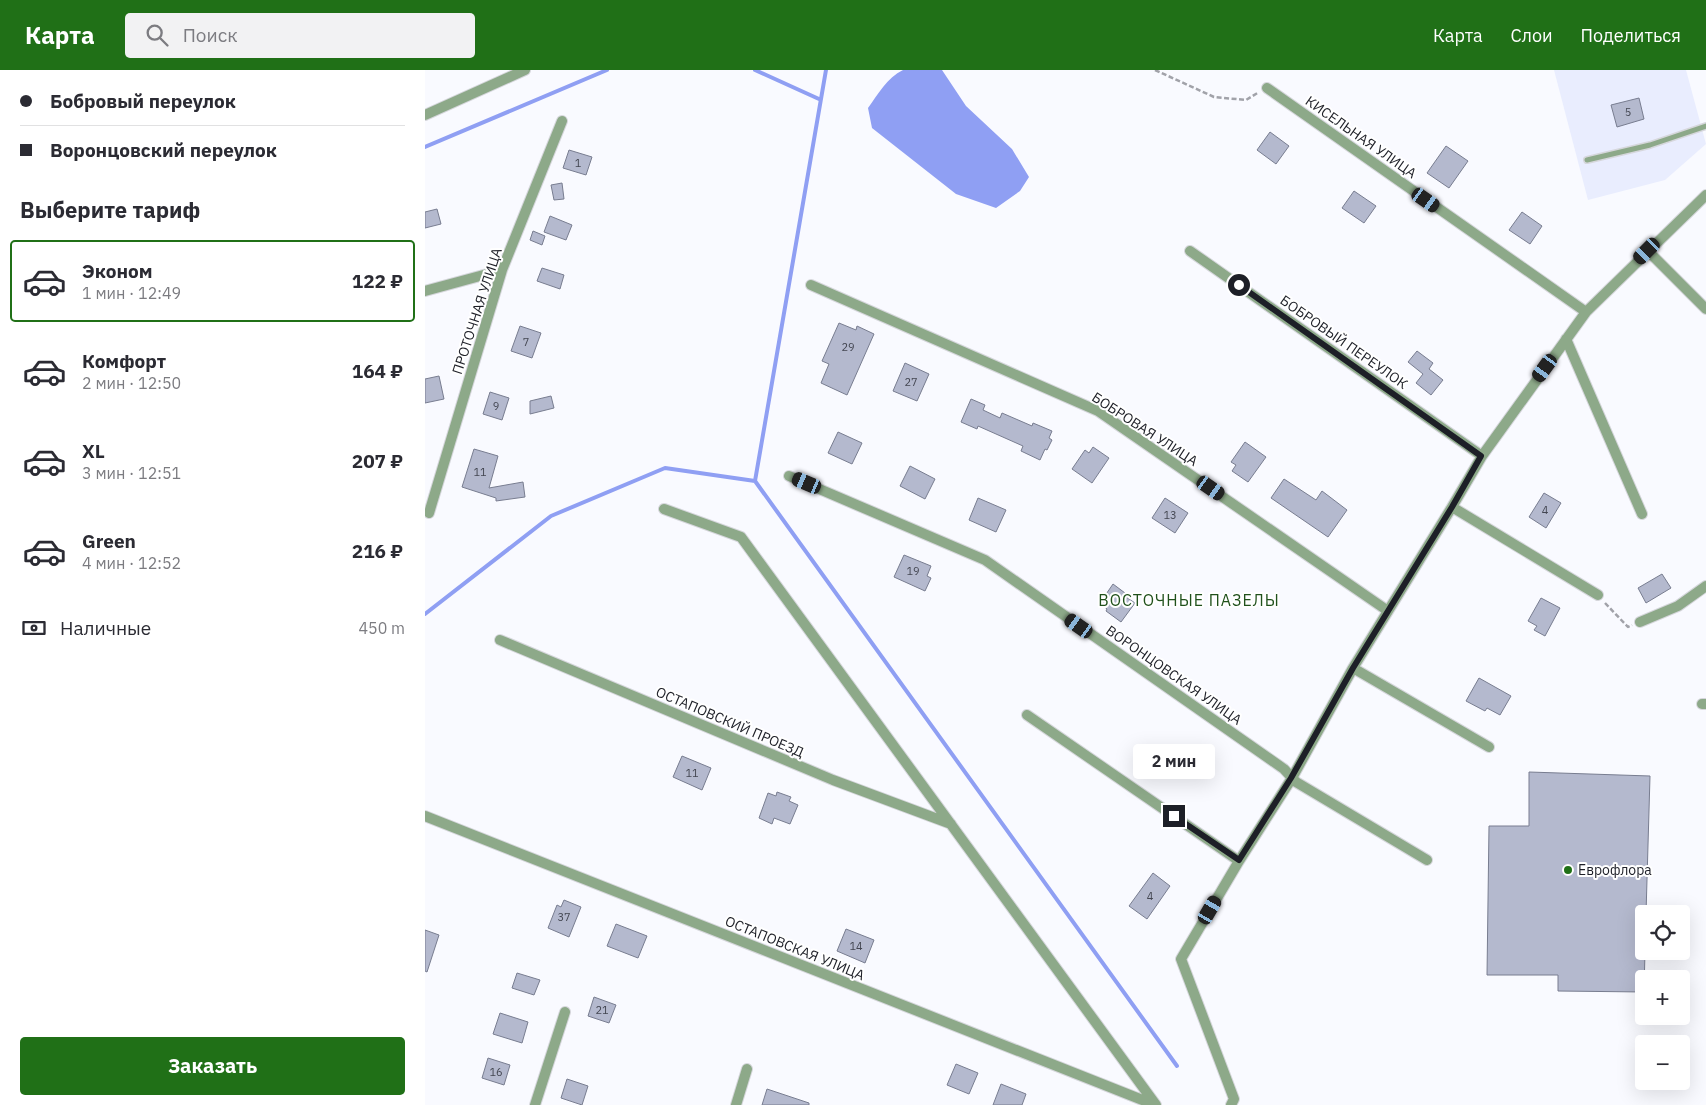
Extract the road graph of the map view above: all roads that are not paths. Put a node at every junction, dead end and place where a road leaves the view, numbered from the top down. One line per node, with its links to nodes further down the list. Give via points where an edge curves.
1 (525, 70): 3 (street)
2 (1267, 88): 14 (street, КИСЕЛЬНАЯ УЛИЦА)
3 (425, 115)
4 (562, 121): 10 (street, ПРОТОЧНАЯ УЛИЦА)
5 (1706, 126): 6 (lane, via 1650,145)
6 (1587, 160)
7 (1706, 194): 9 (street)
8 (1191, 251): 16 (street, БОБРОВЫЙ ПЕРЕУЛОК)
9 (1647, 251): 13 (street); 14 (street)
10 (502, 270): 12 (street); 20 (street, ПРОТОЧНАЯ УЛИЦА)
11 (811, 286): 24 (street, БОБРОВАЯ УЛИЦА, via 1097,411)
12 (425, 291)
13 (1706, 309)
14 (1586, 312): 15 (street)
15 (1566, 339): 16 (street); 21 (street)
16 (1481, 456): 18 (street)
17 (789, 476): 30 (street, ВОРОНЦОВСКАЯ УЛИЦА, via 985,560 1284,769)
18 (1452, 507): 23 (street); 24 (street)
19 (664, 509): 32 (street, via 741,537)
20 (429, 513)
21 (1642, 514)
22 (1706, 586): 25 (street, via 1678,606)
23 (1598, 595)
24 (1388, 611): 27 (street)
25 (1640, 622)
26 (500, 640): 32 (street, ОСТАПОВСКИЙ ПРОЕЗД, via 833,780)
27 (1353, 668): 29 (street); 30 (street)
28 (1027, 715): 33 (street)
29 (1489, 747)
30 (1291, 778): 33 (street); 34 (street, ВОРОНЦОВСКАЯ УЛИЦА)
31 (425, 816): 39 (street, ОСТАПОВСКАЯ УЛИЦА)
32 (952, 824): 39 (street)
33 (1239, 860): 40 (street, via 1181,958 1234,1099)
34 (1427, 860)
35 (565, 1012): 37 (street)
36 (747, 1069): 38 (street)
37 (535, 1105)
38 (736, 1105)
39 (1156, 1105)
40 (1231, 1105)

